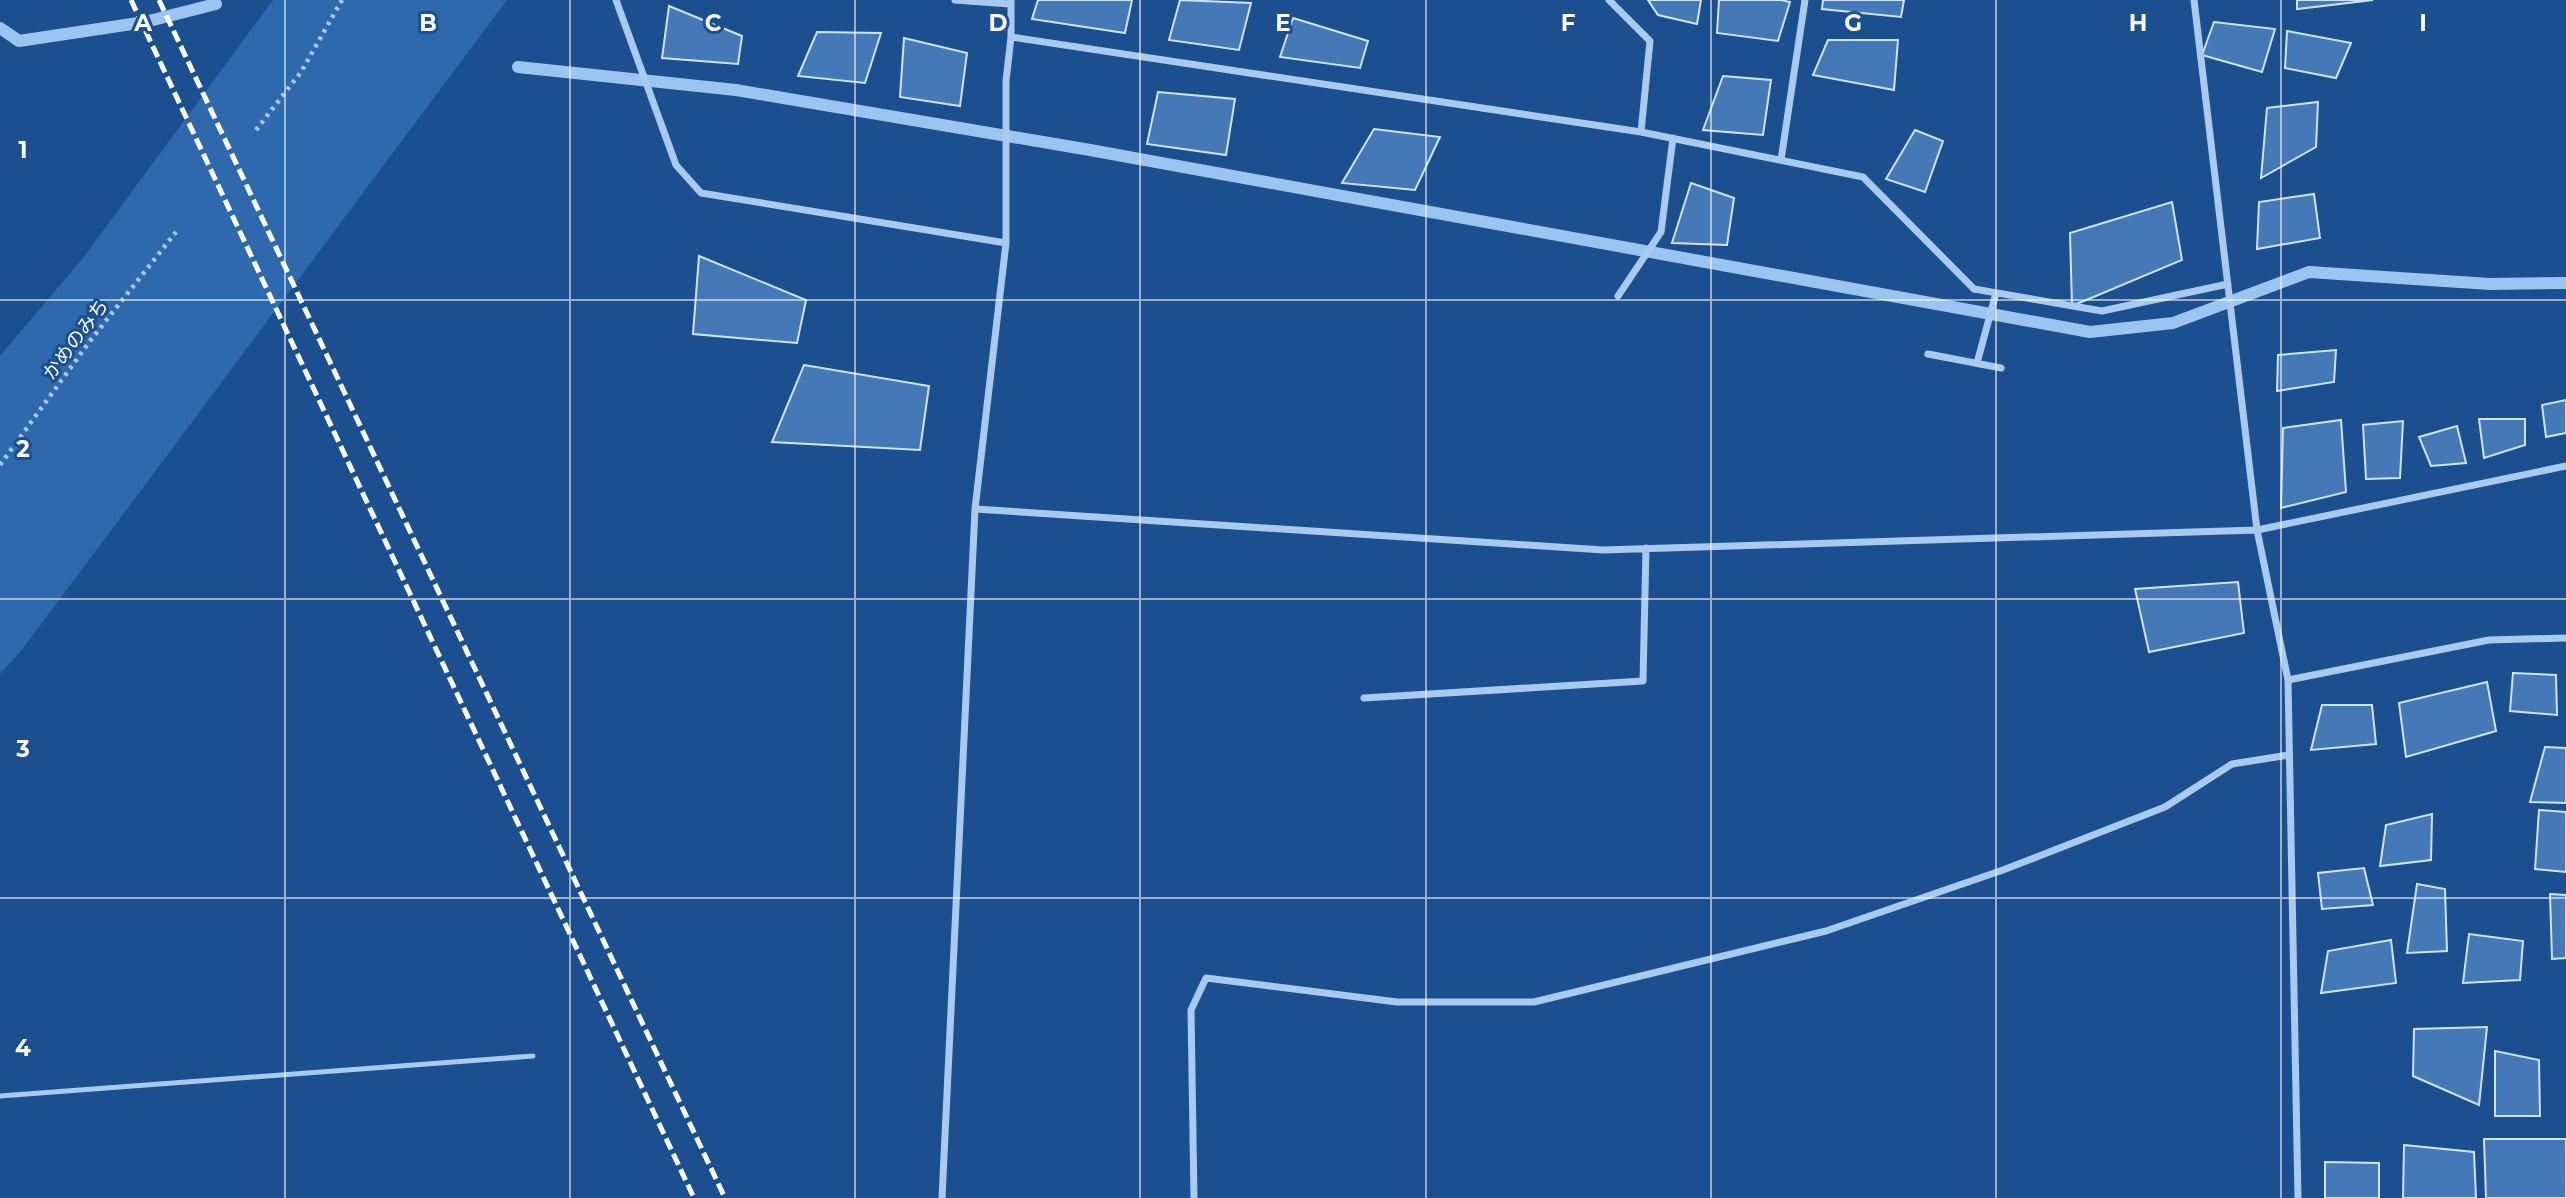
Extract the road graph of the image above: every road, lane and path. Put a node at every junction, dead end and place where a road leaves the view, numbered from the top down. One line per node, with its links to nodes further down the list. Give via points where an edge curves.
1 (342, 0): 9 (path, via 301,72)
2 (616, 0): 14 (street, via 676,165 701,193)
3 (955, 0): 7 (street)
4 (1609, 0): 10 (street, via 1650,41)
5 (1805, 0): 12 (street)
6 (2194, 0): 15 (street)
7 (1010, 2): 8 (street)
8 (1011, 37): 10 (street); 14 (street, via 1006,81)
9 (256, 130)
10 (1641, 132): 11 (street)
11 (1673, 138): 12 (street); 17 (street, via 1661,232)
12 (1781, 160): 16 (street, via 1863,177 1973,289)
13 (176, 232): 21 (path, かめのみち)
14 (1006, 243): 23 (street)
15 (2229, 286): 16 (street, via 2102,311); 24 (street)
16 (1995, 295): 19 (street)
17 (1618, 296)
18 (1928, 354): 19 (street)
19 (1977, 363): 20 (street)
20 (2001, 368)
21 (0, 465)
22 (2566, 466): 24 (street)
23 (975, 509): 25 (street, via 1603,550); 32 (street)
24 (2257, 530): 25 (street); 27 (street)
25 (1646, 548): 28 (street, via 1643,681)
26 (2566, 638): 27 (street, via 2489,639)
27 (2287, 680): 29 (street)
28 (1364, 698)
29 (2289, 755): 33 (street, via 2232,764 2165,807 2003,870 1826,931 1534,1002 1398,1002 1206,978 1191,1010); 34 (street)
30 (533, 1056): 31 (lane)
31 (0, 1096)
32 (942, 1198)
33 (1194, 1198)
34 (2298, 1198)

